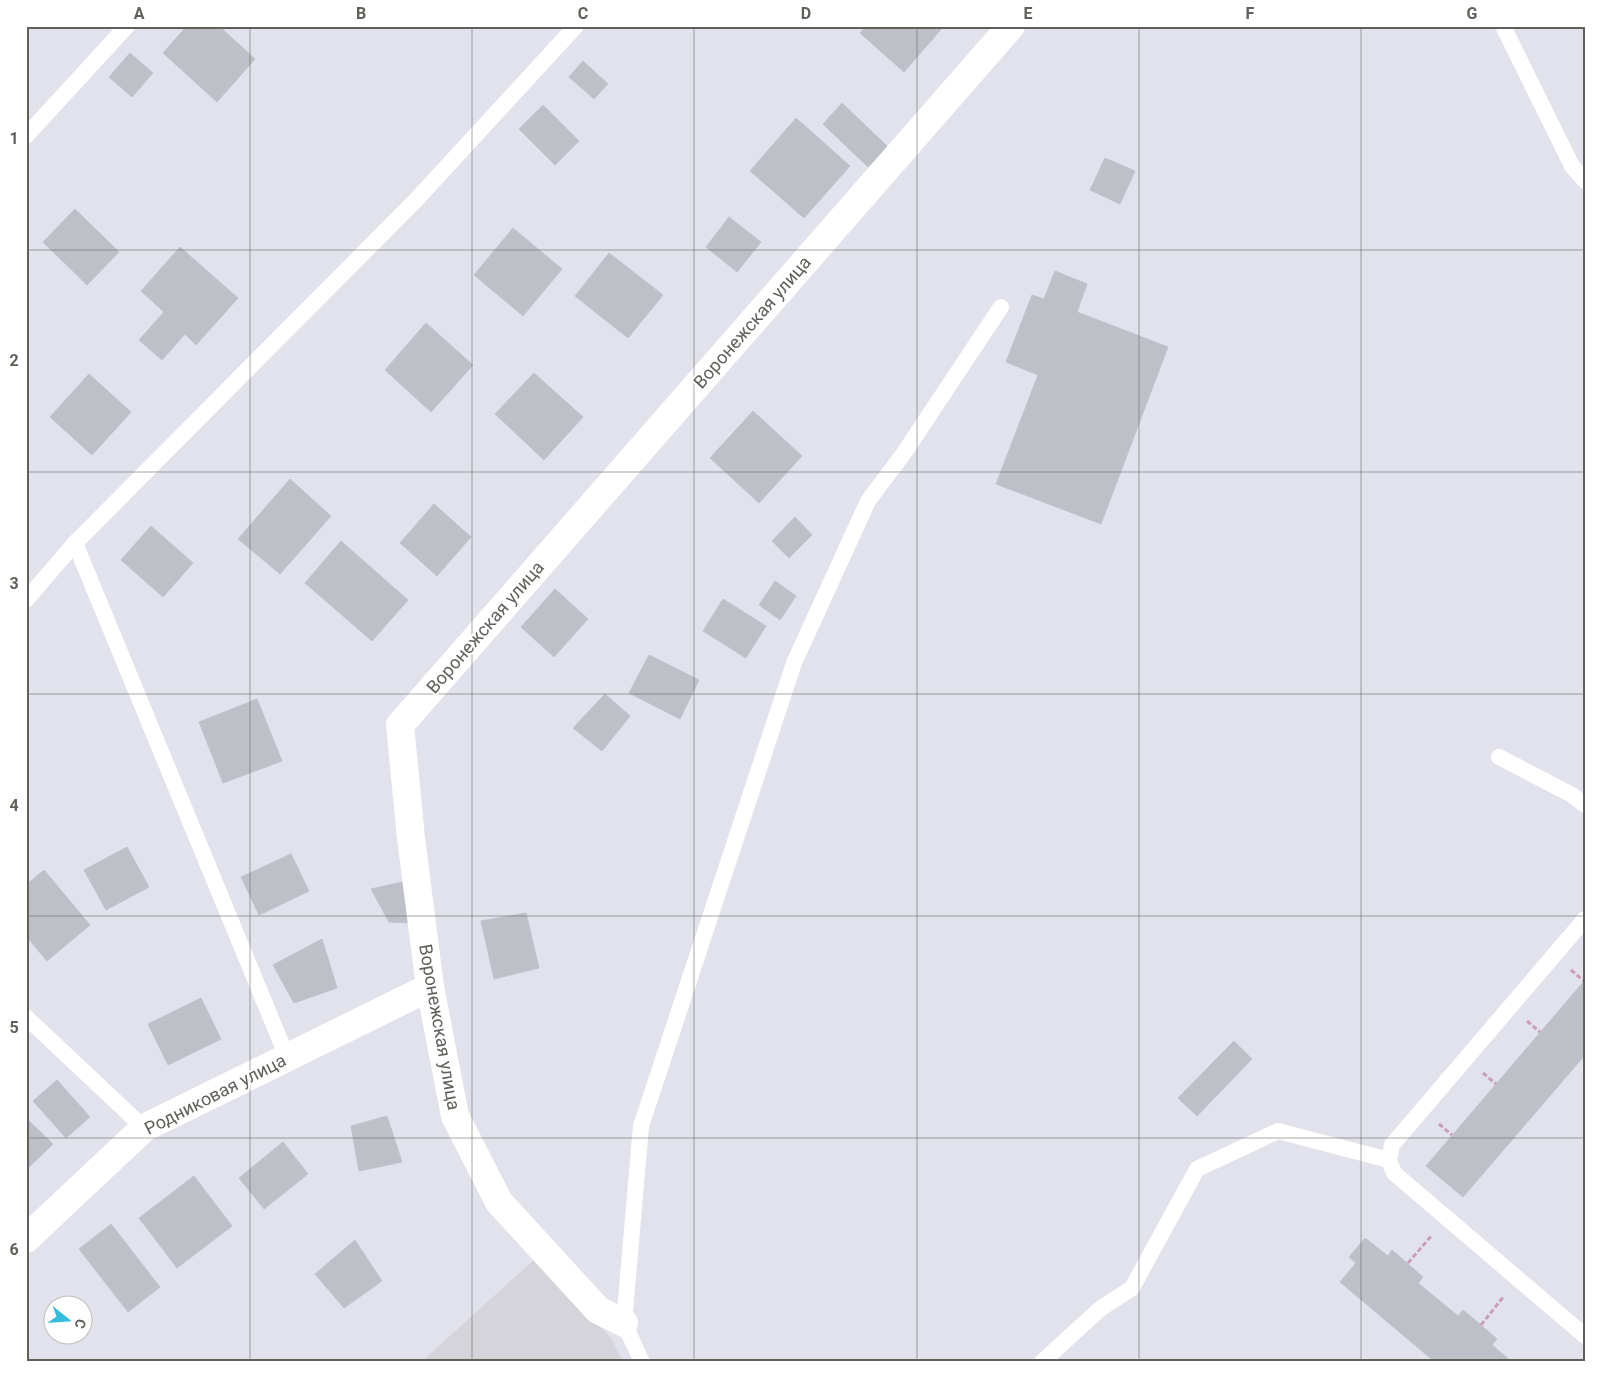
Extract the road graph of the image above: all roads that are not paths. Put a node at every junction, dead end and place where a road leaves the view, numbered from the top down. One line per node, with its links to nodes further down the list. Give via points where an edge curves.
1 (127, 26): 5 (lane)
2 (576, 26): 8 (lane, via 416,200)
3 (1011, 26): 13 (street, Воронежская улица, via 400,725)
4 (1503, 26): 6 (lane, via 1572,166)
5 (26, 136)
6 (1585, 181)
7 (1001, 307): 19 (lane, via 904,453 868,500 794,662 641,1126)
8 (75, 543): 9 (lane); 15 (lane)
9 (26, 600)
10 (1498, 758): 11 (lane, via 1572,795)
11 (1585, 805)
12 (1585, 920): 17 (lane, via 1392,1145)
13 (430, 986): 15 (street, Родниковая улица); 19 (street, Воронежская улица, via 455,1116 499,1202 598,1310)
14 (26, 1017): 16 (lane)
15 (287, 1057): 16 (street, Родниковая улица)
16 (144, 1128): 18 (street, Родниковая улица)
17 (1389, 1160): 20 (lane, via 1394,1173); 22 (lane, via 1278,1130 1197,1169 1132,1288 1100,1308)
18 (26, 1240)
19 (624, 1323): 21 (lane)
20 (1585, 1336)
21 (642, 1362)
22 (1042, 1362)

